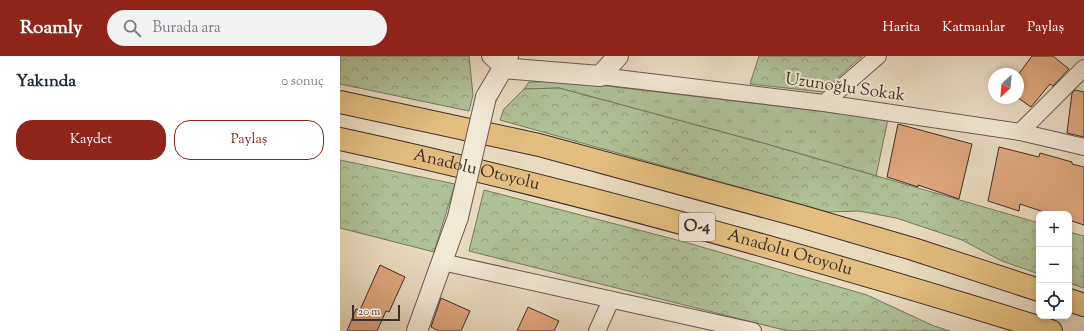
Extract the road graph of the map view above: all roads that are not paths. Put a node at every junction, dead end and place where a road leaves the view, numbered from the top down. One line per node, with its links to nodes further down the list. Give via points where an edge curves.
1 (618, 56): 5 (street)
2 (878, 56): 7 (street)
3 (501, 60): 5 (street); 11 (street, bridge, via 486,97 458,217)
4 (1084, 68): 8 (street)
5 (600, 76): 7 (street, Uzunoğlu Sokak)
6 (340, 102): 12 (highway, O-4, via 547,147 800,216)
7 (824, 103): 8 (street, Uzunoğlu Sokak)
8 (1020, 132): 10 (street, Uzunoğlu Sokak)
9 (340, 139): 19 (highway, Anadolu Otoyolu / O-4, via 532,183 647,214 902,285)
10 (1084, 147)
11 (442, 262): 13 (street); 16 (street)
12 (1036, 289)
13 (611, 300): 17 (street); 18 (street)
14 (1072, 301): 15 (highway)
15 (1084, 305)
16 (417, 331)
17 (597, 331)
18 (753, 331)
19 (1050, 331)

